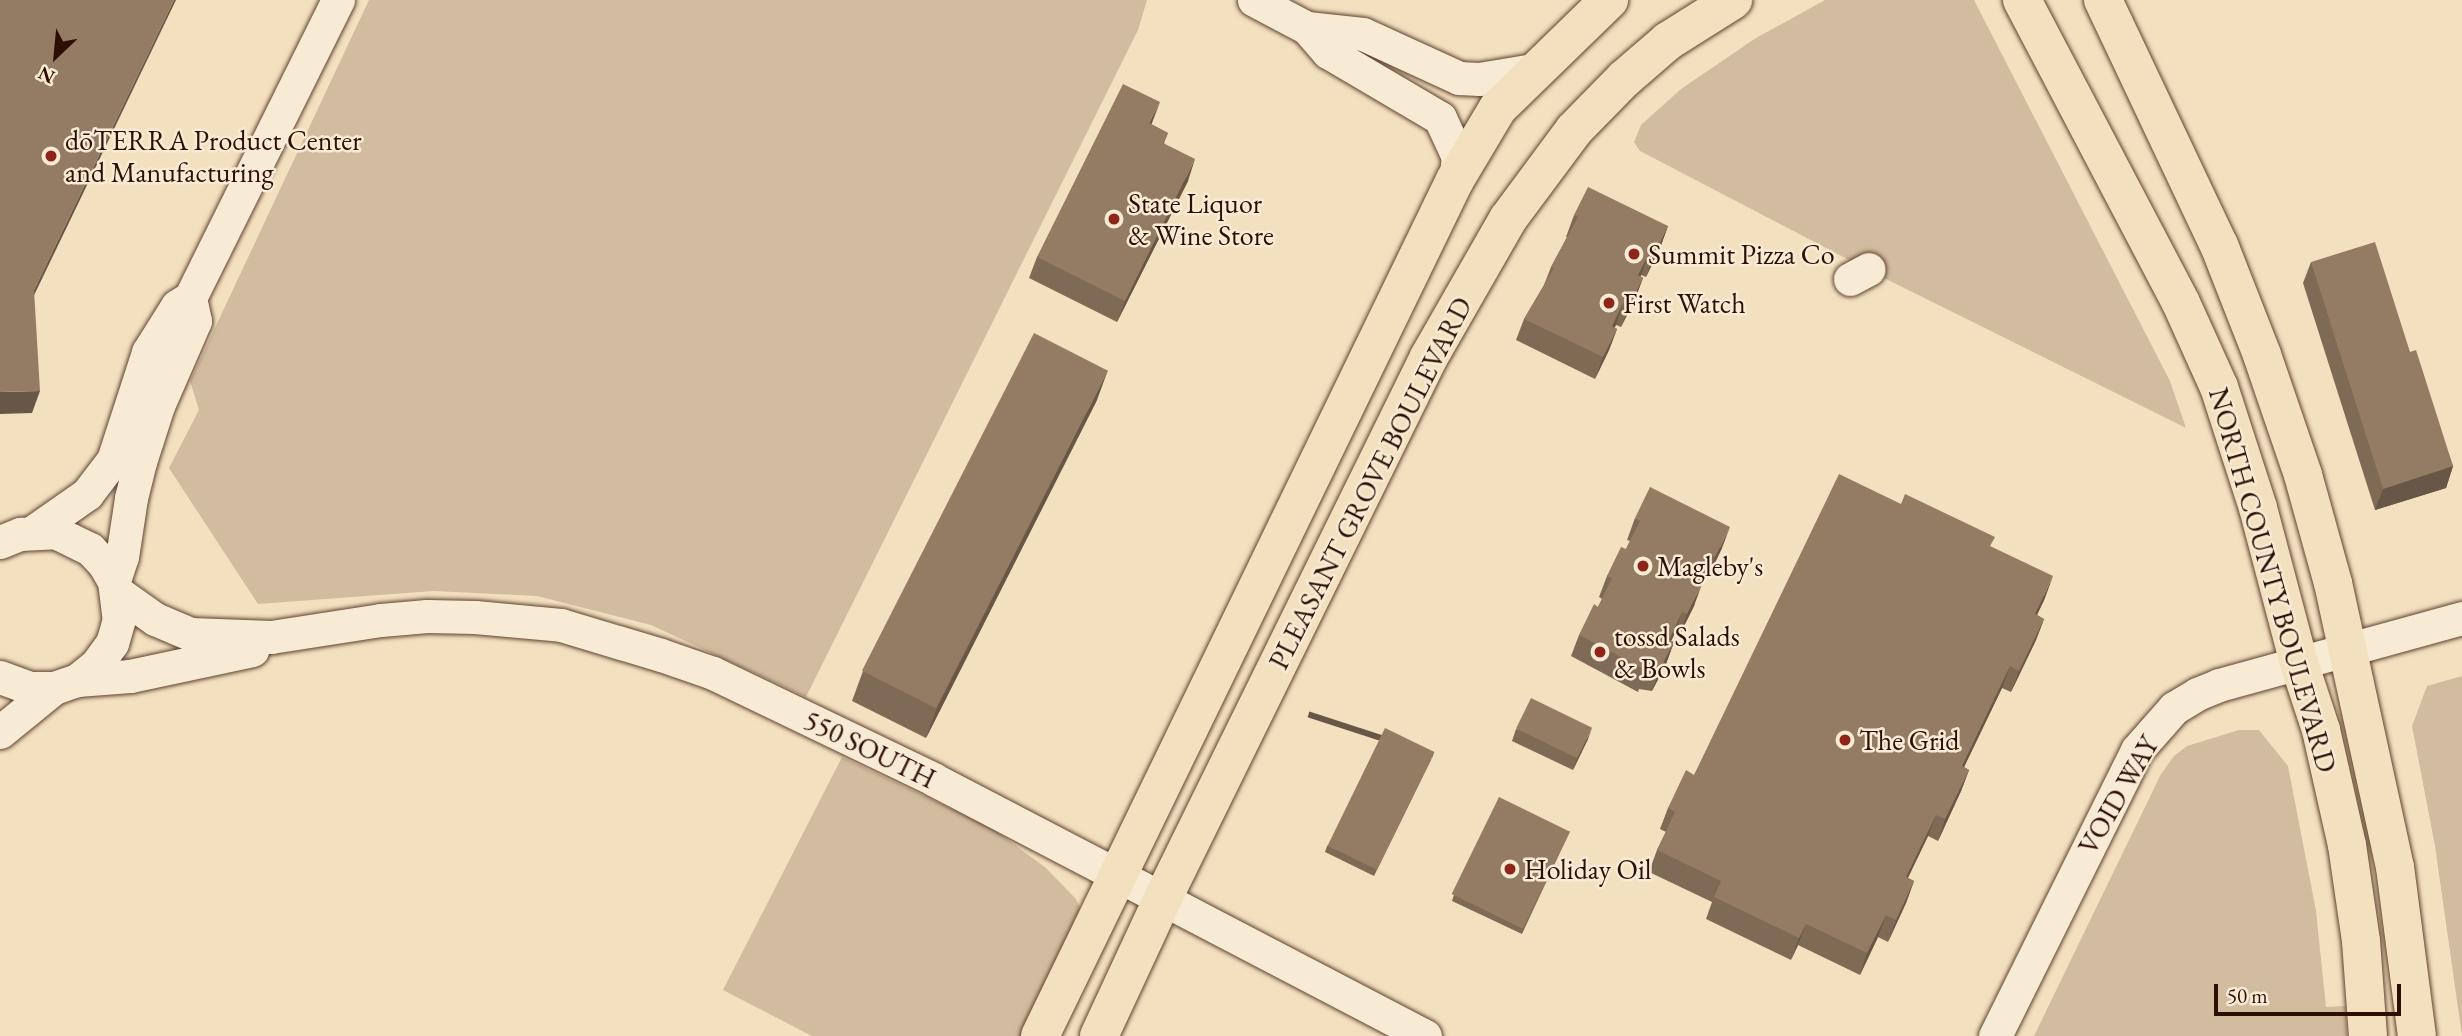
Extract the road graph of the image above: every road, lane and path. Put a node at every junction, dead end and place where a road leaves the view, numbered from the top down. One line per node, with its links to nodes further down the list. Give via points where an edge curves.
1 (338, 0): 10 (street)
2 (1254, 0): 7 (street)
3 (1609, 0): 8 (main road, PLEASANT GROVE BOULEVARD)
4 (1733, 0): 21 (main road, PLEASANT GROVE BOULEVARD, via 1668,41 1624,79 1574,130 1508,219 1429,357)
5 (2022, 0): 16 (main road, NORTH COUNTY BOULEVARD, via 2175,291 2218,387 2258,508)
6 (2103, 0): 16 (main road, NORTH COUNTY BOULEVARD, via 2176,148 2262,355 2302,474)
7 (1307, 28): 8 (street, via 1363,34 1460,78); 9 (street, via 1328,52 1440,118 1458,157)
8 (1539, 69): 9 (main road, PLEASANT GROVE BOULEVARD, via 1498,108)
9 (1455, 180): 20 (main road, PLEASANT GROVE BOULEVARD)
10 (190, 298): 11 (street, via 177,306 148,352 113,460 88,494); 13 (street, via 195,321 140,461)
11 (34, 531): 12 (street); 13 (street, via 55,532 90,549)
12 (0, 542)
13 (115, 587): 15 (street, via 155,619 191,635); 18 (street, via 118,618 112,643 97,664)
14 (2462, 618): 16 (street, VOID WAY)
15 (271, 637): 18 (street, via 256,649 130,676); 20 (street, 550 SOUTH, via 427,616 517,620 604,636 713,673)
16 (2326, 654): 25 (street, VOID WAY, via 2197,694 2175,708 2137,750); 26 (main road, NORTH COUNTY BOULEVARD, via 2321,730 2347,845); 27 (main road, NORTH COUNTY BOULEVARD, via 2395,867)
17 (0, 677): 18 (street, via 30,688)
18 (65, 684): 19 (street)
19 (0, 732)
20 (1118, 875): 21 (street, 550 SOUTH); 22 (main road, PLEASANT GROVE BOULEVARD)
21 (1163, 898): 23 (main road, PLEASANT GROVE BOULEVARD); 24 (street, 550 SOUTH)
22 (1040, 1036)
23 (1099, 1036)
24 (1425, 1036)
25 (1995, 1036)
26 (2368, 1036)
27 (2417, 1036)

